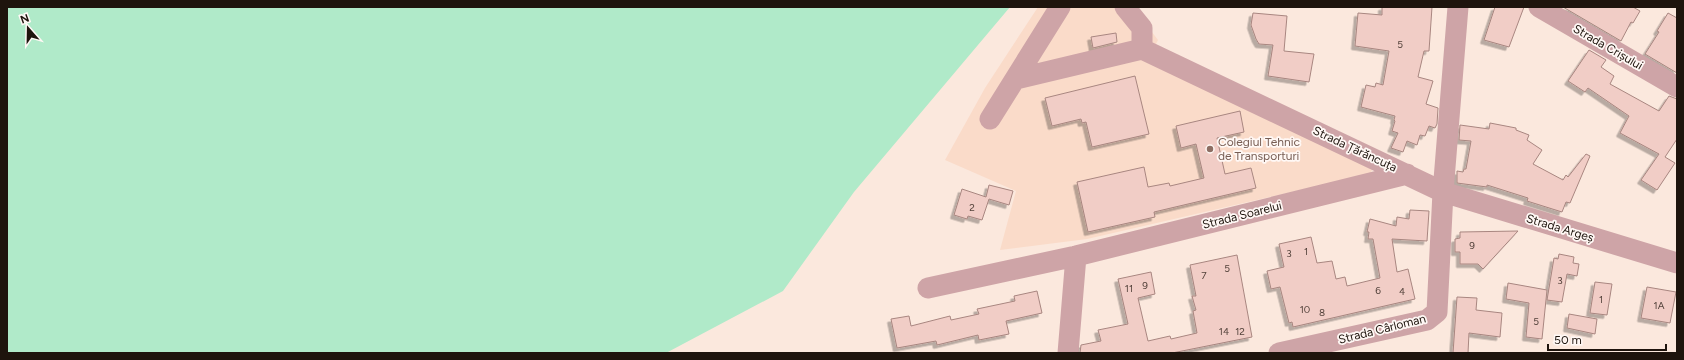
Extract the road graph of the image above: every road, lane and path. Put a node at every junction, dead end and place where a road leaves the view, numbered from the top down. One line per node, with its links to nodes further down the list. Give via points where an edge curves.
1 (1060, 7): 6 (street)
2 (1125, 7): 5 (street, via 1142,28)
3 (1458, 7): 10 (street)
4 (1539, 7): 7 (street, Strada Crișului)
5 (1142, 49): 6 (street); 9 (street, Strada Țărăncuța)
6 (1016, 79): 8 (street)
7 (1677, 87)
8 (990, 119)
9 (1406, 174): 10 (street, Strada Țărăncuța); 11 (street, Strada Soarelui)
10 (1443, 192): 12 (street, Strada Argeș); 15 (street, Strada Cârloman, via 1437,312 1427,320)
11 (1076, 256): 13 (street, Strada Soarelui); 14 (street)
12 (1677, 263)
13 (928, 288)
14 (1068, 353)
15 (1279, 353)

